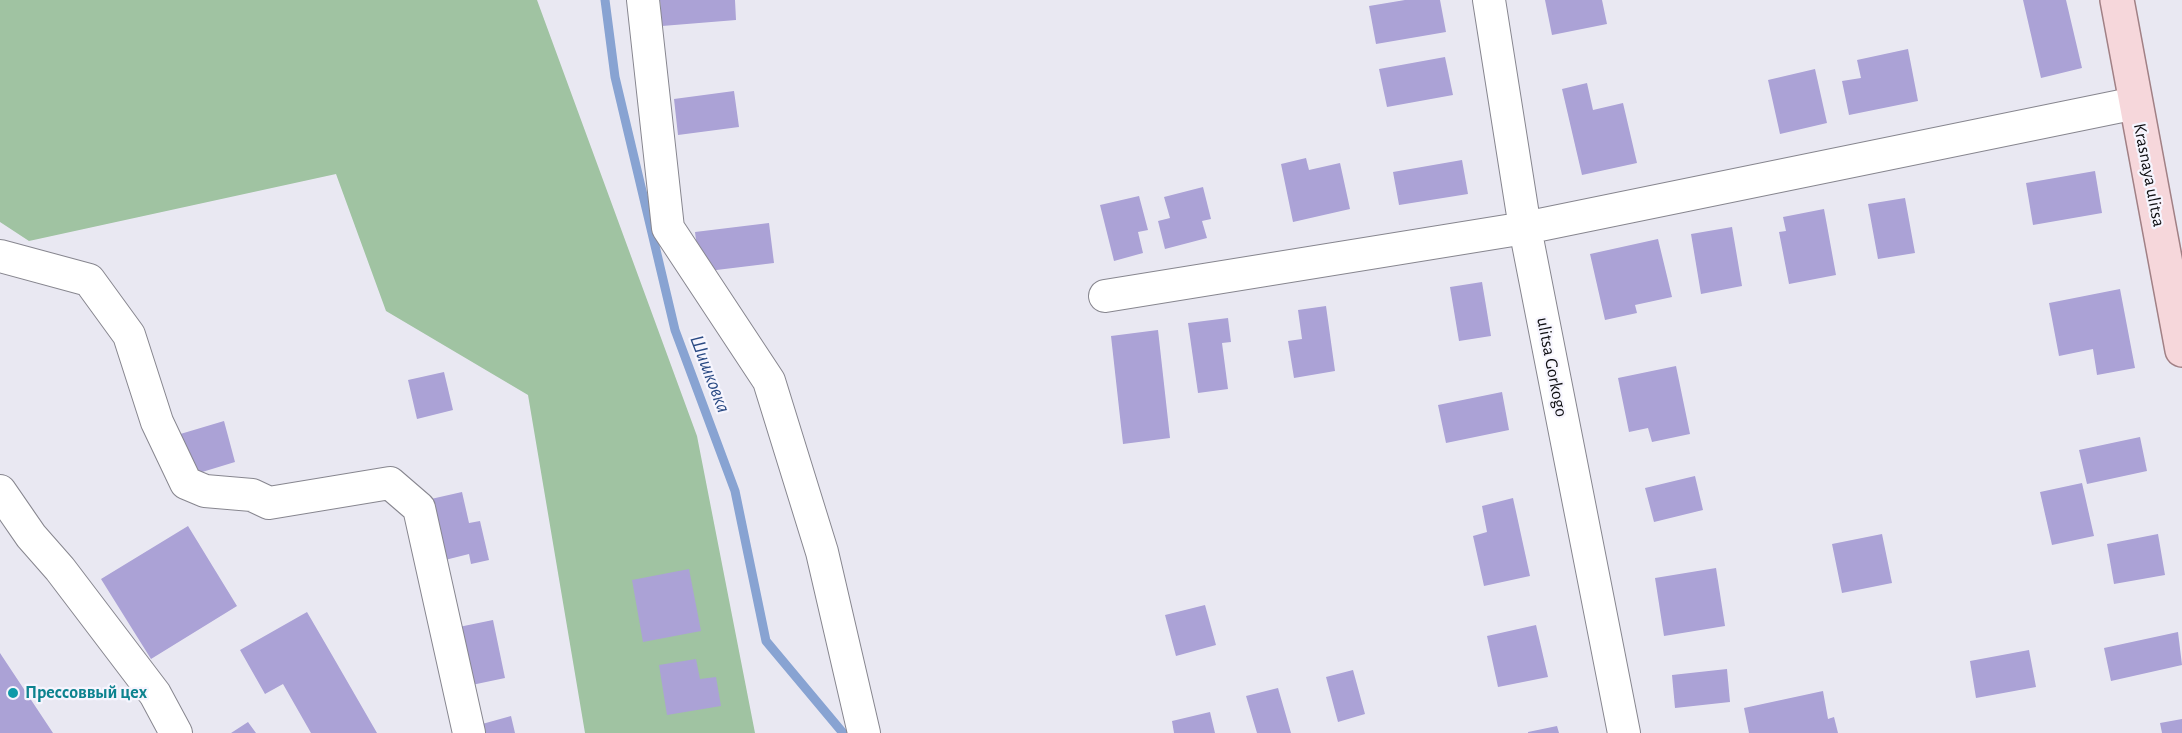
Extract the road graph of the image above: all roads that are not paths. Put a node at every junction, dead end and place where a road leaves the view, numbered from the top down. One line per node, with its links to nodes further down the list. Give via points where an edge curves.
1 (643, 0): 12 (street, via 668,228 769,381 822,552)
2 (1489, 0): 5 (street, ulitsa Gorkogo)
3 (2117, 0): 4 (main road, Krasnaya ulitsa)
4 (2136, 103): 5 (street); 8 (main road, Krasnaya ulitsa)
5 (1525, 228): 7 (street); 13 (street, ulitsa Gorkogo)
6 (0, 256): 11 (street, via 89,280 129,335 157,422 186,483 205,491 252,495 269,503 390,483 419,508)
7 (1105, 296)
8 (2182, 350)
9 (0, 491): 10 (street, via 155,694)
10 (176, 733)
11 (469, 733)
12 (864, 733)
13 (1624, 733)

